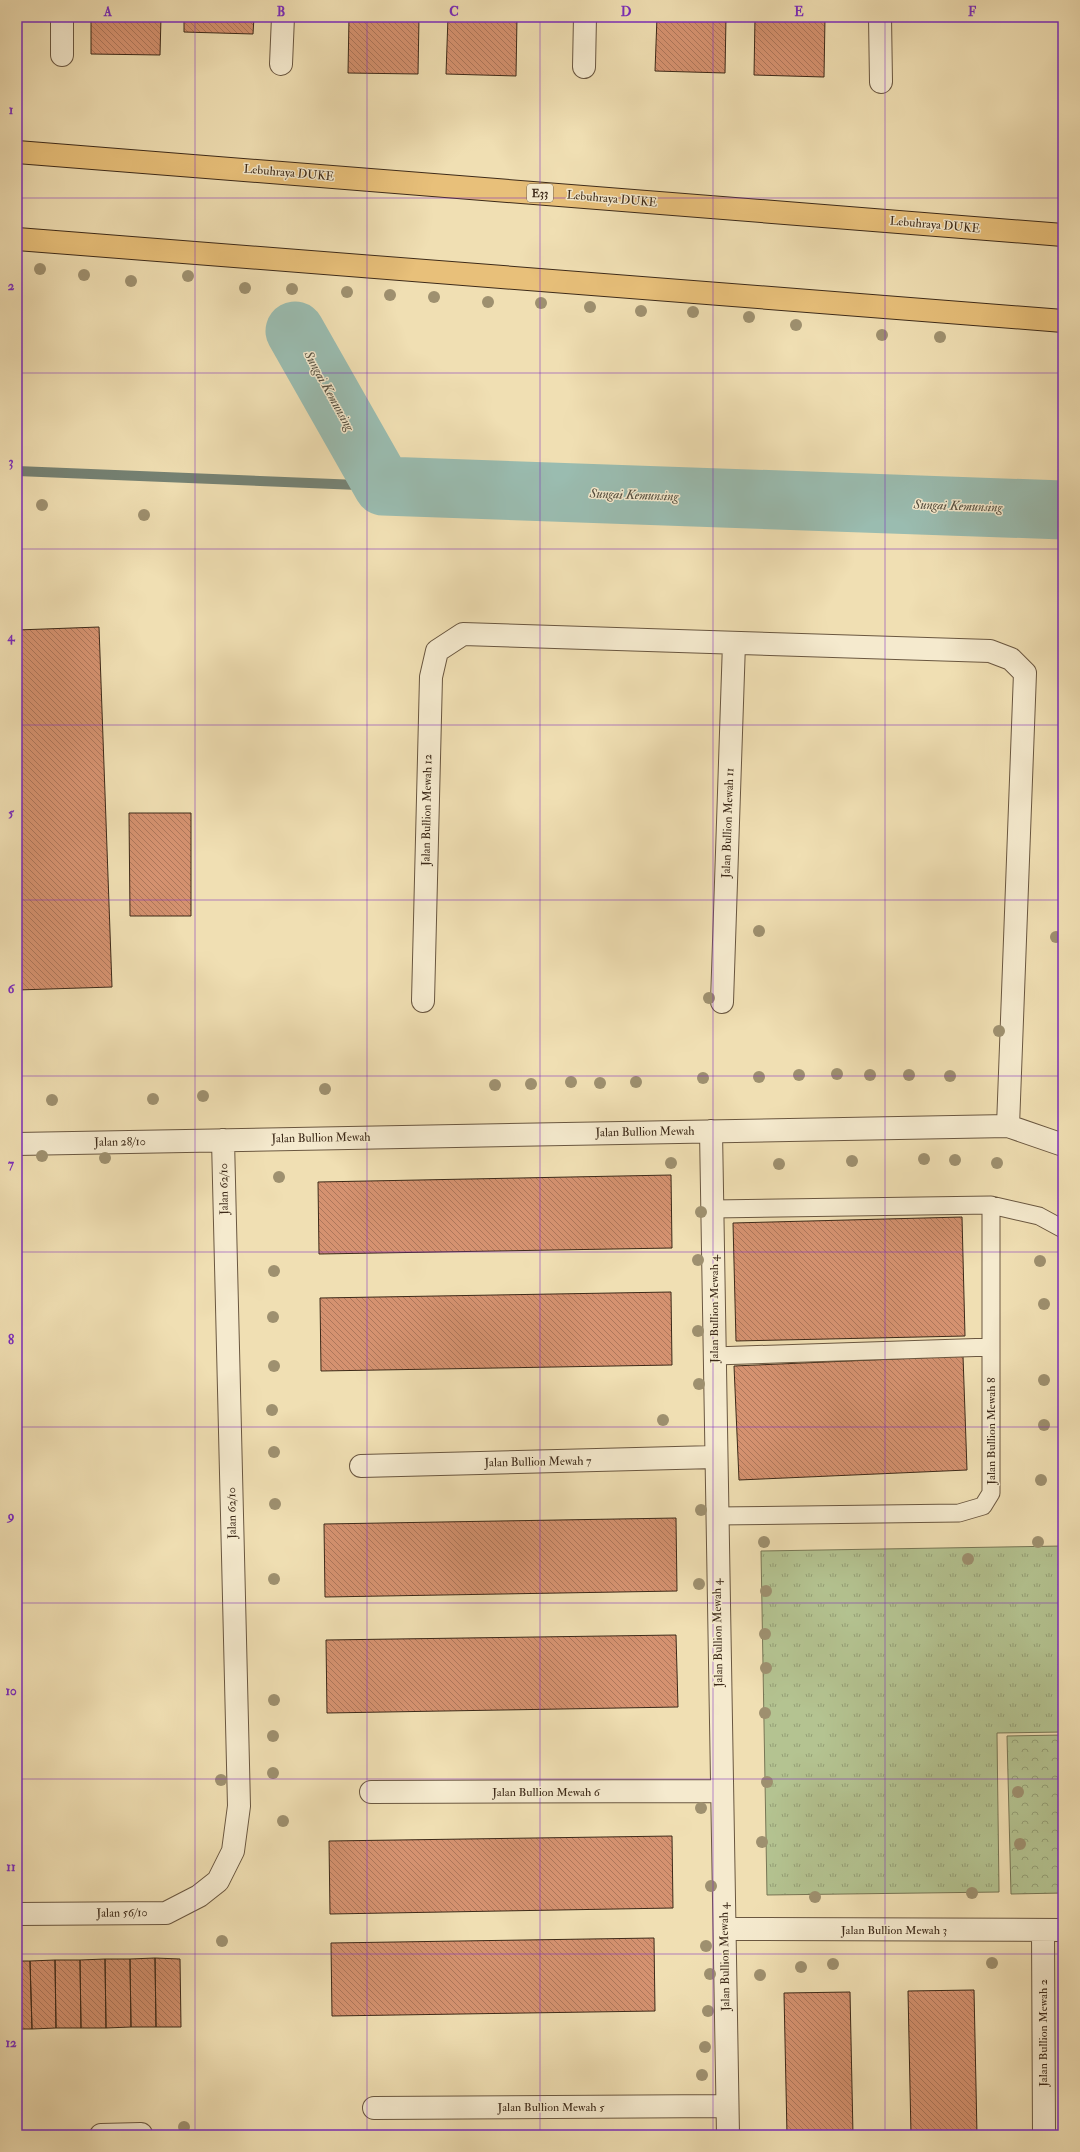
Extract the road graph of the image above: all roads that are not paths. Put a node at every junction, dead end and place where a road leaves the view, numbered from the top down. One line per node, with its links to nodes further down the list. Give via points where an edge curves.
1 (62, 17): 5 (street)
2 (283, 17): 6 (street)
3 (585, 17): 7 (street)
4 (880, 17): 8 (street)
5 (62, 55)
6 (282, 64)
7 (584, 67)
8 (881, 82)
9 (17, 152): 10 (highway, Lebuhraya DUKE / E33)
10 (1063, 235)
11 (17, 240): 12 (highway)
12 (1063, 321)
13 (734, 643): 14 (street, Jalan Bullion Mewah 12, via 463,634 437,651 431,677); 15 (street, Jalan Bullion Mewah 11); 16 (street, via 990,652 1011,659 1025,673)
14 (423, 1001)
15 (722, 1002)
16 (1008, 1126): 17 (street, Jalan Bullion Mewah); 20 (street, Jalan Bullion Mewah)
17 (711, 1131): 18 (street, Jalan Bullion Mewah); 22 (street, Jalan Bullion Mewah 4)
18 (223, 1140): 19 (street, Jalan 28/10); 31 (street, Jalan 62/10, via 238,1806 233,1851)
19 (17, 1144)
20 (1063, 1145)
21 (991, 1205): 22 (lane); 23 (lane, via 1039,1216); 24 (lane, Jalan Bullion Mewah 8)
22 (713, 1209): 25 (street, Jalan Bullion Mewah 4)
23 (1063, 1229)
24 (991, 1347): 25 (lane); 28 (lane, Jalan Bullion Mewah 8, via 991,1493 983,1506 959,1513)
25 (714, 1356): 26 (street, Jalan Bullion Mewah 4)
26 (715, 1457): 27 (street, Jalan Bullion Mewah 7); 28 (street, Jalan Bullion Mewah 4)
27 (361, 1466)
28 (716, 1516): 29 (street, Jalan Bullion Mewah 4)
29 (721, 1791): 30 (street, Jalan Bullion Mewah 6); 33 (street, Jalan Bullion Mewah 4)
30 (371, 1792)
31 (218, 1881): 32 (street, Jalan 56/10, via 199,1896 166,1913)
32 (17, 1914)
33 (725, 1929): 34 (street, Jalan Bullion Mewah 3); 35 (street, Jalan Bullion Mewah 4)
34 (1053, 1930): 40 (street, Jalan Bullion Mewah 2)
35 (727, 2106): 36 (street, Jalan Bullion Mewah 5); 39 (street, Jalan Bullion Mewah 4)
36 (374, 2108)
37 (141, 2134): 38 (street)
38 (101, 2135)
39 (728, 2135)
40 (1044, 2135)

